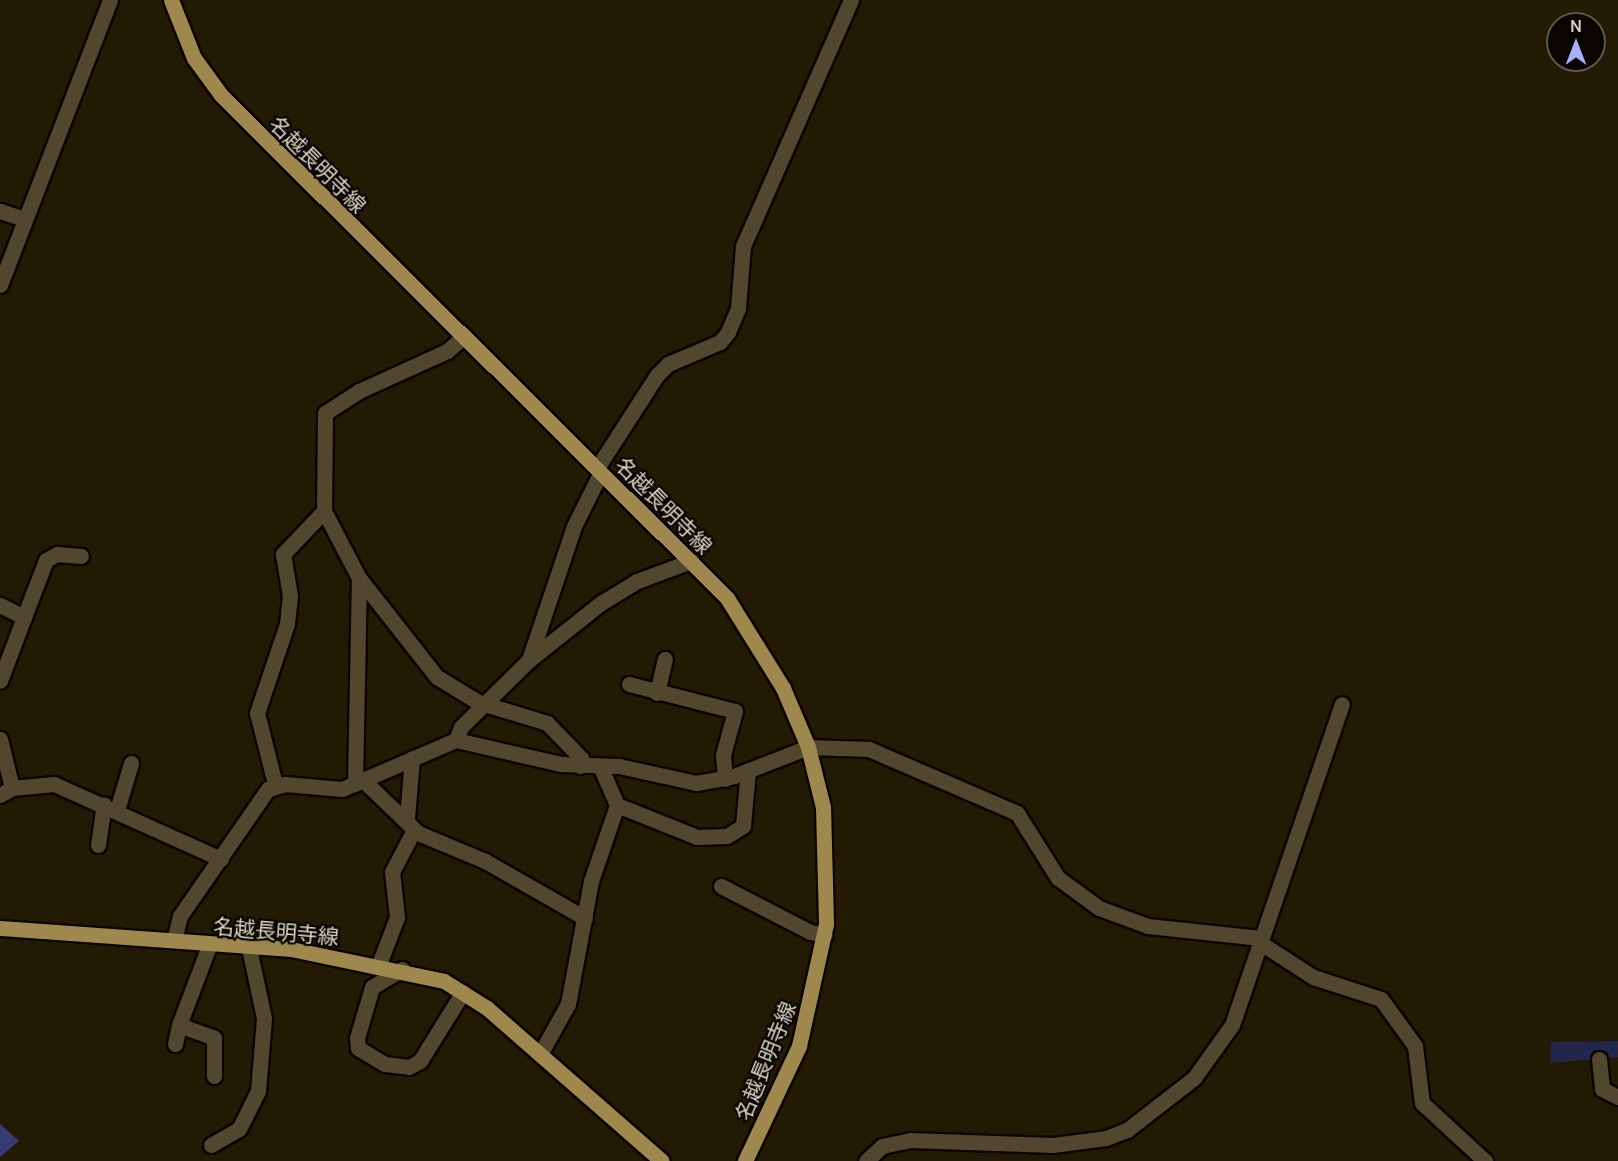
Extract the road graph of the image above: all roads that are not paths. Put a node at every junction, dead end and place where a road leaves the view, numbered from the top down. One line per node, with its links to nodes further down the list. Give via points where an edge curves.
1 (110, 0): 5 (street)
2 (171, 0): 7 (main road, 名越長明寺線, via 194,58 221,95)
3 (851, 0): 8 (street, via 743,246 738,308 728,332 720,342 668,364 657,375)
4 (0, 211): 5 (street)
5 (25, 219): 6 (street)
6 (0, 285)
7 (464, 336): 8 (main road, 名越長明寺線); 9 (street, via 447,351 359,391 326,413)
8 (599, 470): 11 (main road, 名越長明寺線); 16 (street, via 574,526)
9 (324, 511): 12 (street); 32 (street, via 283,554 290,596 287,624 257,713)
10 (81, 556): 14 (street, via 57,554 46,560)
11 (691, 561): 16 (street, via 621,589); 24 (main road, 名越長明寺線, via 763,648)
12 (359, 578): 20 (street, via 437,677); 31 (street)
13 (0, 605): 14 (street)
14 (24, 617): 17 (street)
15 (665, 659): 19 (street)
16 (529, 660): 20 (street)
17 (0, 681)
18 (629, 684): 19 (street)
19 (657, 693): 30 (street, via 735,711 723,755)
20 (483, 703): 23 (street); 27 (street, via 547,723 581,758)
21 (1342, 704): 44 (street)
22 (0, 739): 33 (street)
23 (456, 740): 25 (street); 27 (street)
24 (808, 747): 29 (street); 42 (main road, 名越長明寺線, via 826,832); 44 (street, via 869,749 1007,807 1024,819 1058,878 1114,916 1155,927)
25 (412, 758): 31 (street); 36 (street)
26 (131, 763): 35 (street)
27 (580, 766): 28 (street)
28 (600, 766): 30 (street, via 696,783); 34 (street)
29 (748, 770): 30 (street); 34 (street, via 743,826 727,836 697,837)
30 (725, 778)
31 (359, 783): 32 (street, via 342,789); 36 (street)
32 (275, 784): 38 (street)
33 (6, 791): 35 (street, via 54,784)
34 (617, 805): 40 (street)
35 (110, 807): 37 (street); 38 (street)
36 (410, 824): 40 (street); 47 (street, via 392,872 397,917)
37 (98, 844)
38 (221, 859): 43 (street, via 180,916)
39 (721, 886): 42 (street, via 810,932)
40 (585, 918): 52 (street, via 568,1004)
41 (0, 928): 43 (main road, 名越長明寺線)
42 (825, 935): 58 (main road, 名越長明寺線, via 799,1046)
43 (174, 940): 45 (main road, 名越長明寺線)
44 (1260, 940): 59 (street, via 1220,1047 1194,1078 1127,1130 1070,1144 910,1140 882,1146); 60 (street, via 1313,977 1380,999 1415,1046 1422,1103)
45 (209, 946): 46 (main road, 名越長明寺線); 50 (street)
46 (249, 948): 47 (main road, 名越長明寺線); 56 (street, via 264,1018 257,1051 258,1091 239,1129)
47 (379, 964): 48 (main road, 名越長明寺線)
48 (402, 969): 49 (main road, 名越長明寺線); 49 (street, via 372,987 357,1038 358,1048 385,1064 409,1067 420,1061)
49 (463, 992): 52 (main road, 名越長明寺線)
50 (179, 1025): 51 (street); 54 (street, via 214,1038)
51 (175, 1044)
52 (540, 1054): 57 (main road, 名越長明寺線)
53 (1599, 1059): 55 (street, via 1602,1089)
54 (214, 1076)
55 (1618, 1097)
56 (211, 1145)
57 (662, 1161)
58 (745, 1161)
59 (866, 1161)
60 (1485, 1161)

